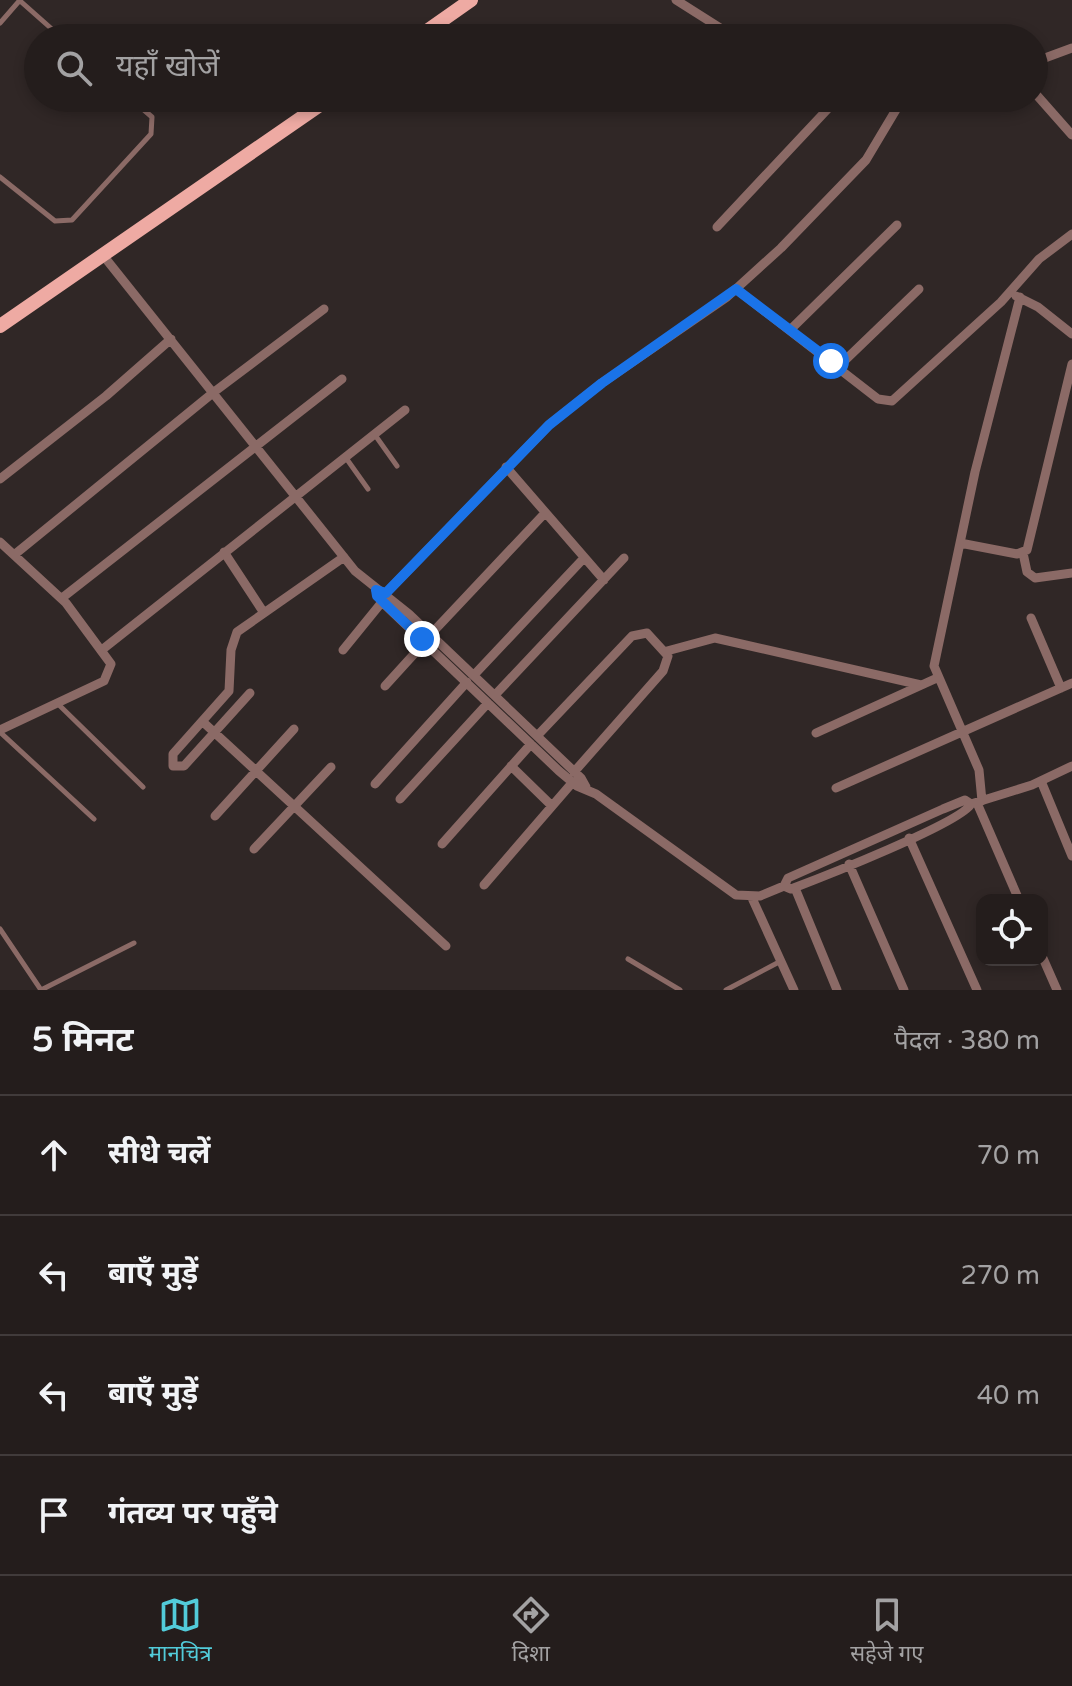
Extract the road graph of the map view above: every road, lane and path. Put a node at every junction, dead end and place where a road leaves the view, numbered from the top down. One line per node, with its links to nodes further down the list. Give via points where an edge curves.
1 (20, 0): 4 (lane); 5 (lane)
2 (471, 0): 6 (main road)
3 (676, 0): 7 (street)
4 (0, 23)
5 (47, 24)
6 (437, 24)
7 (714, 24)
8 (1072, 49): 9 (street)
9 (1048, 57)
10 (1048, 108): 15 (street)
11 (146, 112): 16 (lane, via 152,117 151,134 72,220 55,221)
12 (310, 112): 20 (main road)
13 (825, 112): 18 (street)
14 (895, 112): 21 (street, via 866,160)
15 (1072, 135)
16 (0, 177)
17 (897, 225): 26 (street)
18 (717, 227)
19 (1072, 234): 23 (street, via 1039,259)
20 (102, 254): 25 (main road); 28 (street)
21 (736, 289): 26 (street); 39 (street, via 570,407)
22 (919, 289): 30 (street)
23 (1015, 295): 27 (street); 30 (street, via 892,401 878,399); 45 (street)
24 (324, 309): 33 (street)
25 (0, 326)
26 (790, 330): 30 (street)
27 (1072, 334)
28 (171, 339): 33 (street); 40 (street)
29 (1072, 364): 32 (street)
30 (838, 367)
31 (342, 379): 36 (street)
32 (1070, 379): 47 (street, via 1031,544)
33 (214, 392): 36 (street); 48 (street)
34 (405, 410): 35 (street)
35 (375, 435): 37 (street); 38 (lane)
36 (256, 446): 42 (street); 55 (street)
37 (346, 458): 41 (lane); 42 (street)
38 (397, 466)
39 (506, 467): 43 (street); 54 (street)
40 (0, 479)
41 (368, 489)
42 (297, 498): 46 (street); 49 (street)
43 (545, 513): 50 (street); 58 (street)
44 (0, 542): 48 (street)
45 (960, 543): 47 (street); 62 (street, via 934,666)
46 (224, 552): 56 (street); 59 (street)
47 (1023, 553): 52 (street, via 1027,572 1035,578)
48 (14, 555): 55 (street)
49 (344, 557): 54 (street); 56 (street)
50 (584, 558): 53 (street); 63 (street)
51 (624, 558): 53 (street)
52 (1072, 573)
53 (604, 580): 69 (street)
54 (381, 595): 58 (street); 60 (street)
55 (62, 598): 59 (street)
56 (264, 613): 71 (street, via 237,632 229,691)
57 (1031, 618): 67 (street)
58 (428, 638): 63 (street); 66 (street)
59 (103, 649): 70 (street, via 111,664 107,679)
60 (343, 650)
61 (667, 651): 65 (street, via 715,638); 77 (street, via 647,633 632,636); 82 (street, via 667,665 659,676)
62 (937, 678): 65 (street); 73 (street)
63 (470, 679): 69 (street); 85 (street)
64 (1072, 683): 67 (street)
65 (921, 685): 76 (street)
66 (385, 686)
67 (1061, 688): 73 (street)
68 (250, 693): 75 (street)
69 (492, 699): 77 (street); 89 (street)
70 (57, 703): 74 (street); 86 (lane)
71 (203, 722): 75 (street); 75 (street, via 173,754 173,766 184,766)
72 (294, 729): 81 (street)
73 (963, 730): 88 (street); 90 (street, via 979,770)
74 (0, 731): 94 (lane)
75 (214, 732): 81 (street)
76 (816, 733)
77 (534, 740): 78 (street); 82 (street); 84 (street)
78 (511, 766): 92 (street); 96 (street)
79 (1072, 766): 83 (street)
80 (331, 767): 91 (street)
81 (255, 771): 91 (street); 93 (street)
82 (574, 772): 87 (street)
83 (1041, 781): 90 (street); 98 (street)
84 (572, 783): 87 (street); 92 (street)
85 (375, 784)
86 (143, 787)
87 (586, 787): 103 (street, via 723,887)
88 (836, 788)
89 (400, 799)
90 (977, 803): 95 (street); 101 (street, via 965,800 788,878); 102 (street)
91 (293, 806): 97 (street); 106 (street)
92 (552, 806): 100 (street)
93 (215, 816)
94 (94, 819)
95 (909, 838): 99 (street); 116 (street)
96 (442, 844)
97 (254, 849)
98 (1072, 856)
99 (849, 864): 101 (street); 115 (street)
100 (484, 885)
101 (790, 887): 103 (street); 114 (street)
102 (1016, 894)
103 (752, 898): 108 (street)
104 (0, 929): 110 (lane)
105 (134, 943): 110 (lane)
106 (446, 946)
107 (628, 959): 111 (lane)
108 (781, 961): 112 (lane); 113 (street)
109 (1046, 966): 117 (street)
110 (41, 990)
111 (680, 990)
112 (726, 990)
113 (794, 990)
114 (837, 990)
115 (904, 990)
116 (977, 990)
117 (1057, 990)

